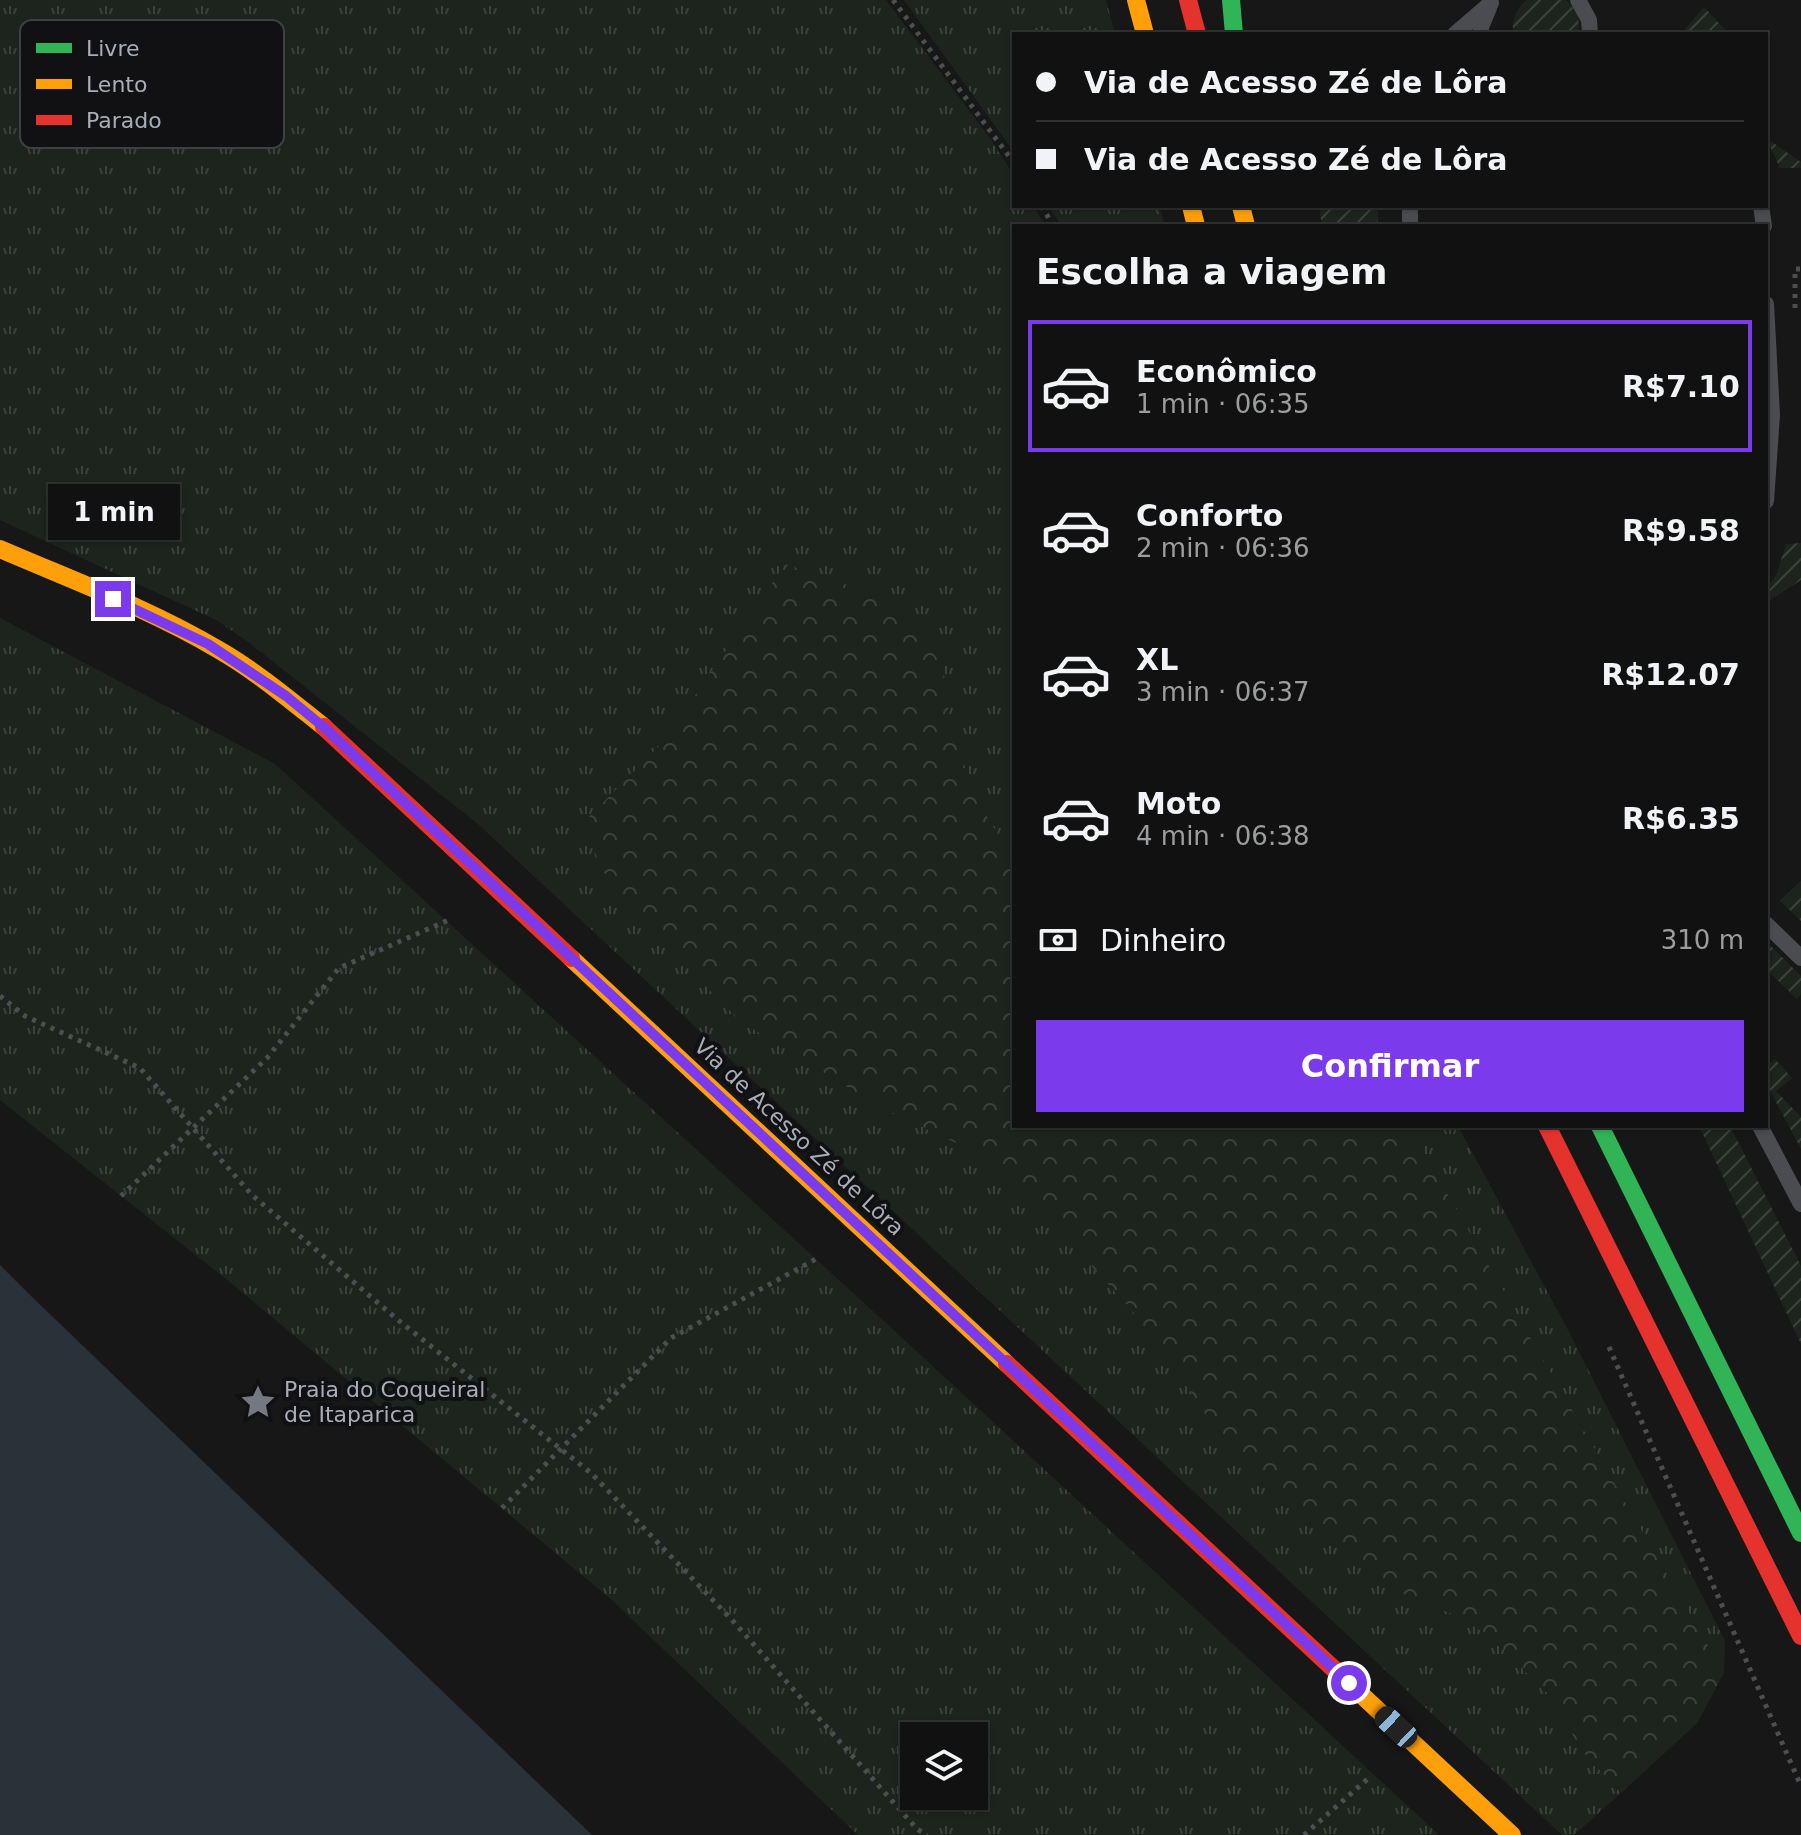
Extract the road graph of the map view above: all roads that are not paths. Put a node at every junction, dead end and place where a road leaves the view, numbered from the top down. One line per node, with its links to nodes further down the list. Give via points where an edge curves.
1 (1136, 0): 6 (street)
2 (1188, 0): 7 (street)
3 (1231, 0): 8 (street)
4 (1578, 0): 5 (lane)
5 (1589, 27)
6 (1144, 32)
7 (1196, 32)
8 (1234, 32)
9 (1457, 32): 10 (lane, via 1491,3)
10 (1481, 32)
11 (1768, 341): 12 (lane, via 1772,415)
12 (1768, 472)
13 (0, 549): 24 (street, Via de Acesso Zé de Lôra, via 208,644 326,729)
14 (1768, 926): 15 (lane)
15 (1801, 958)
16 (1548, 1128): 23 (street)
17 (1601, 1128): 20 (street)
18 (1761, 1128): 19 (lane)
19 (1801, 1204)
20 (1745, 1420): 21 (street); 22 (street)
21 (1792, 1474)
22 (1801, 1533)
23 (1801, 1636)
24 (1512, 1835)

